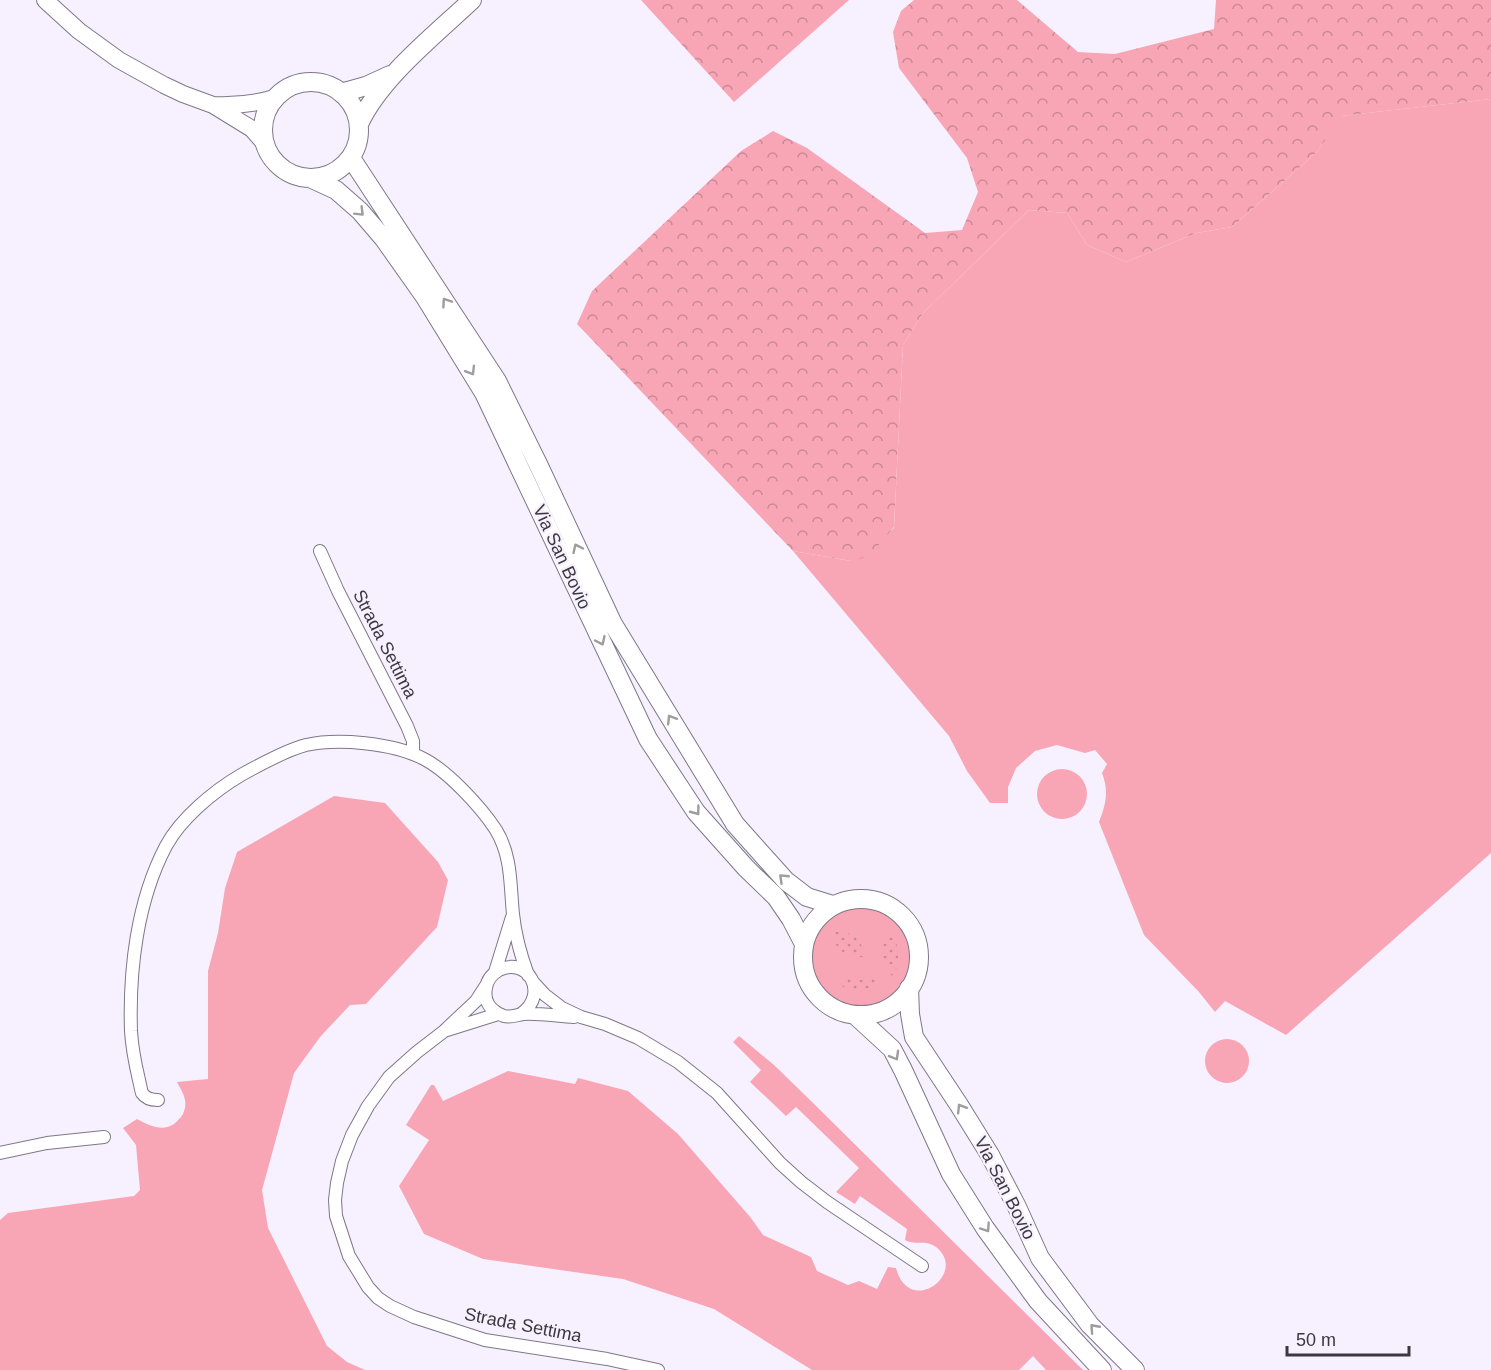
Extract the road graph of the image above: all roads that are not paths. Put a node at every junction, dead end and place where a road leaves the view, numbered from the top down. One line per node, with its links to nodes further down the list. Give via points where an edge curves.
1 (45, 0): 6 (street, via 79,31 133,69)
2 (472, 0): 3 (main road)
3 (395, 73): 4 (main road); 7 (main road)
4 (341, 93): 5 (main road, via 316,82 288,88); 7 (main road, via 354,108)
5 (275, 98): 6 (street, via 234,106); 8 (main road, via 266,114)
6 (213, 105): 8 (street, via 252,129)
7 (359, 124): 9 (main road)
8 (264, 144): 10 (main road, Via San Bovio, via 283,170)
9 (351, 158): 10 (main road, via 331,174); 13 (main road, Via San Bovio, one-way to 9, via 807,897 786,881 735,824 613,624 497,381)
10 (312, 179): 15 (main road, Via San Bovio, one-way to 15, via 336,190 360,212 425,297 484,393 648,739 696,812 776,897)
11 (320, 551): 12 (street, Strada Settima, via 407,726)
12 (413, 754): 14 (street, Strada Settima, via 460,788 496,831 511,874); 25 (street, Strada Settima, via 331,741 304,746 262,763 226,784 188,817 166,845 140,921 132,964 130,1010 132,1051 143,1094)
13 (833, 905): 15 (main road, via 817,918); 19 (main road, Via San Bovio, via 866,898 882,902 901,914 914,933 919,954 917,974)
14 (513, 916): 16 (street, Strada Settima); 17 (street, Strada Settima, via 522,960)
15 (804, 944): 22 (main road, Via San Bovio, via 805,972 813,990 834,1008)
16 (495, 972): 17 (street, via 508,967 523,970); 18 (street, Strada Settima)
17 (531, 978): 21 (street, via 535,989 532,1004); 23 (street, Strada Settima, via 545,995)
18 (487, 984): 20 (street, via 488,1004); 24 (street, Strada Settima, via 476,1001)
19 (909, 988): 22 (main road, Via San Bovio, via 902,998 882,1011); 31 (main road, Via San Bovio, one-way to 19, via 1090,1325 1040,1257 990,1155 914,1037)
20 (498, 1014): 21 (street, Strada Settima); 24 (street, Strada Settima)
21 (521, 1014): 23 (street, Strada Settima)
22 (855, 1015): 30 (main road, Via San Bovio, one-way to 30, via 892,1049 951,1174 985,1228 1038,1301)
23 (580, 1017): 28 (street, Strada Settima, via 639,1038 678,1062 717,1093 801,1182)
24 (443, 1032): 29 (street, Strada Settima, via 390,1077 368,1106 342,1161 336,1216 357,1271 378,1298 390,1306 452,1330 485,1340)
25 (158, 1101)
26 (104, 1137): 27 (street)
27 (0, 1153)
28 (922, 1266)
29 (658, 1370)
30 (1102, 1370)
31 (1135, 1370)

